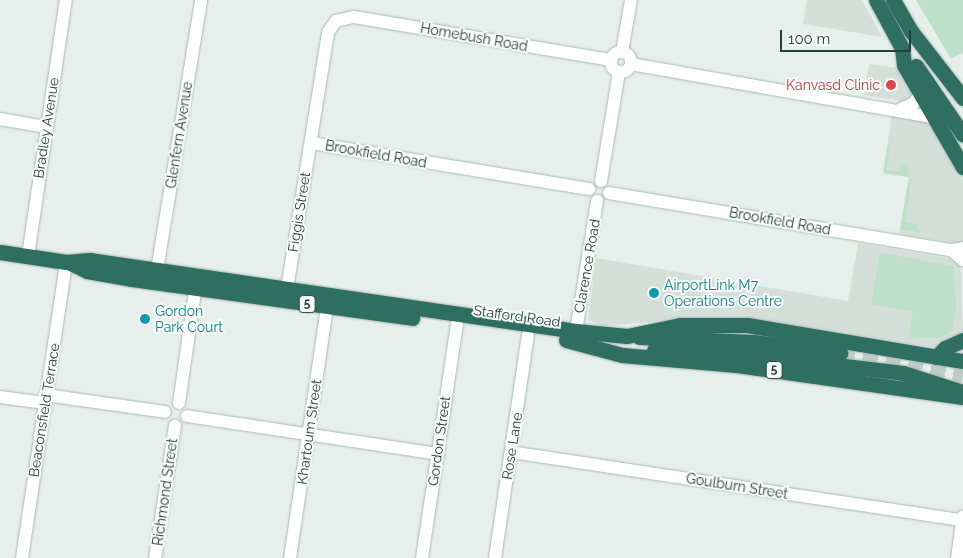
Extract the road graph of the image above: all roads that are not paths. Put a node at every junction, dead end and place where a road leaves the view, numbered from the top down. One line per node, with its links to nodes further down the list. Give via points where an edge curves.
1 (66, 0): 17 (street, Bradley Avenue)
2 (201, 0): 30 (street, Glenfern Avenue)
3 (631, 0): 8 (street)
4 (876, 0): 7 (highway)
5 (893, 0): 13 (highway, via 916,37)
6 (338, 20): 9 (street, Homebush Road, via 354,17); 19 (street, Figgis Street, via 328,32)
7 (902, 48): 12 (highway, via 904,65); 18 (highway)
8 (622, 52): 9 (street, via 613,55); 10 (street, via 630,57)
9 (611, 60): 11 (street, via 613,69)
10 (631, 64): 11 (street); 14 (street)
11 (619, 72): 21 (street)
12 (921, 94): 14 (street, via 914,103); 15 (highway)
13 (963, 98)
14 (900, 109): 15 (street, via 908,114)
15 (933, 117): 20 (highway)
16 (0, 119): 17 (street)
17 (46, 127): 27 (street, Bradley Avenue)
18 (963, 134)
19 (311, 143): 22 (street, Brookfield Road); 32 (street, Figgis Street)
20 (963, 167)
21 (601, 181): 22 (street); 23 (street, via 608,186)
22 (589, 189): 24 (street, via 590,196)
23 (609, 193): 24 (street, via 604,200); 25 (street, Brookfield Road)
24 (597, 201): 37 (street, Clarence Road)
25 (957, 249): 28 (street, Brookfield Road)
26 (0, 252): 27 (highway, Stafford Road / 5)
27 (28, 256): 29 (highway, Stafford Road / 5)
28 (963, 260)
29 (66, 262): 30 (highway, Stafford Road / 5, via 89,260); 31 (highway, Stafford Road / 5, via 87,271); 45 (street, Beaconsfield Terrace)
30 (157, 270): 31 (highway, Stafford Road / 5)
31 (197, 282): 32 (highway, Stafford Road / 5); 33 (highway, Stafford Road / 5); 46 (street)
32 (287, 289): 37 (highway, Stafford Road / 5)
33 (327, 307): 34 (highway, Stafford Road / 5); 50 (street, Khartoum Street)
34 (457, 324): 35 (highway, Stafford Road / 5); 52 (street, Gordon Street)
35 (528, 334): 37 (highway, Stafford Road / 5); 51 (street, Rose Lane)
36 (627, 336): 37 (highway, Stafford Road / 5); 39 (highway, via 753,342); 40 (highway, Stafford Road / 5, via 680,325 747,325)
37 (581, 337): 42 (highway, via 903,372); 44 (highway, Stafford Road / 5, via 601,351 622,355 737,365)
38 (963, 340): 40 (highway, via 945,348)
39 (840, 353)
40 (936, 357): 41 (highway, Stafford Road / 5)
41 (963, 361)
42 (963, 392)
43 (0, 397): 45 (street)
44 (963, 397)
45 (45, 399): 47 (street); 55 (street, Beaconsfield Terrace)
46 (179, 403): 47 (street, via 172,404); 48 (street, via 186,409)
47 (165, 412): 49 (street, via 166,419)
48 (187, 416): 49 (street, via 181,424); 50 (street)
49 (174, 425): 56 (street, Richmond Street)
50 (308, 434): 52 (street); 57 (street, Khartoum Street)
51 (511, 452): 54 (street, Goulburn Street); 59 (street, Rose Lane)
52 (438, 454): 58 (street, Gordon Street)
53 (963, 516): 54 (street)
54 (962, 520): 60 (street)
55 (22, 558)
56 (155, 558)
57 (290, 558)
58 (422, 558)
59 (495, 558)
60 (957, 558)

